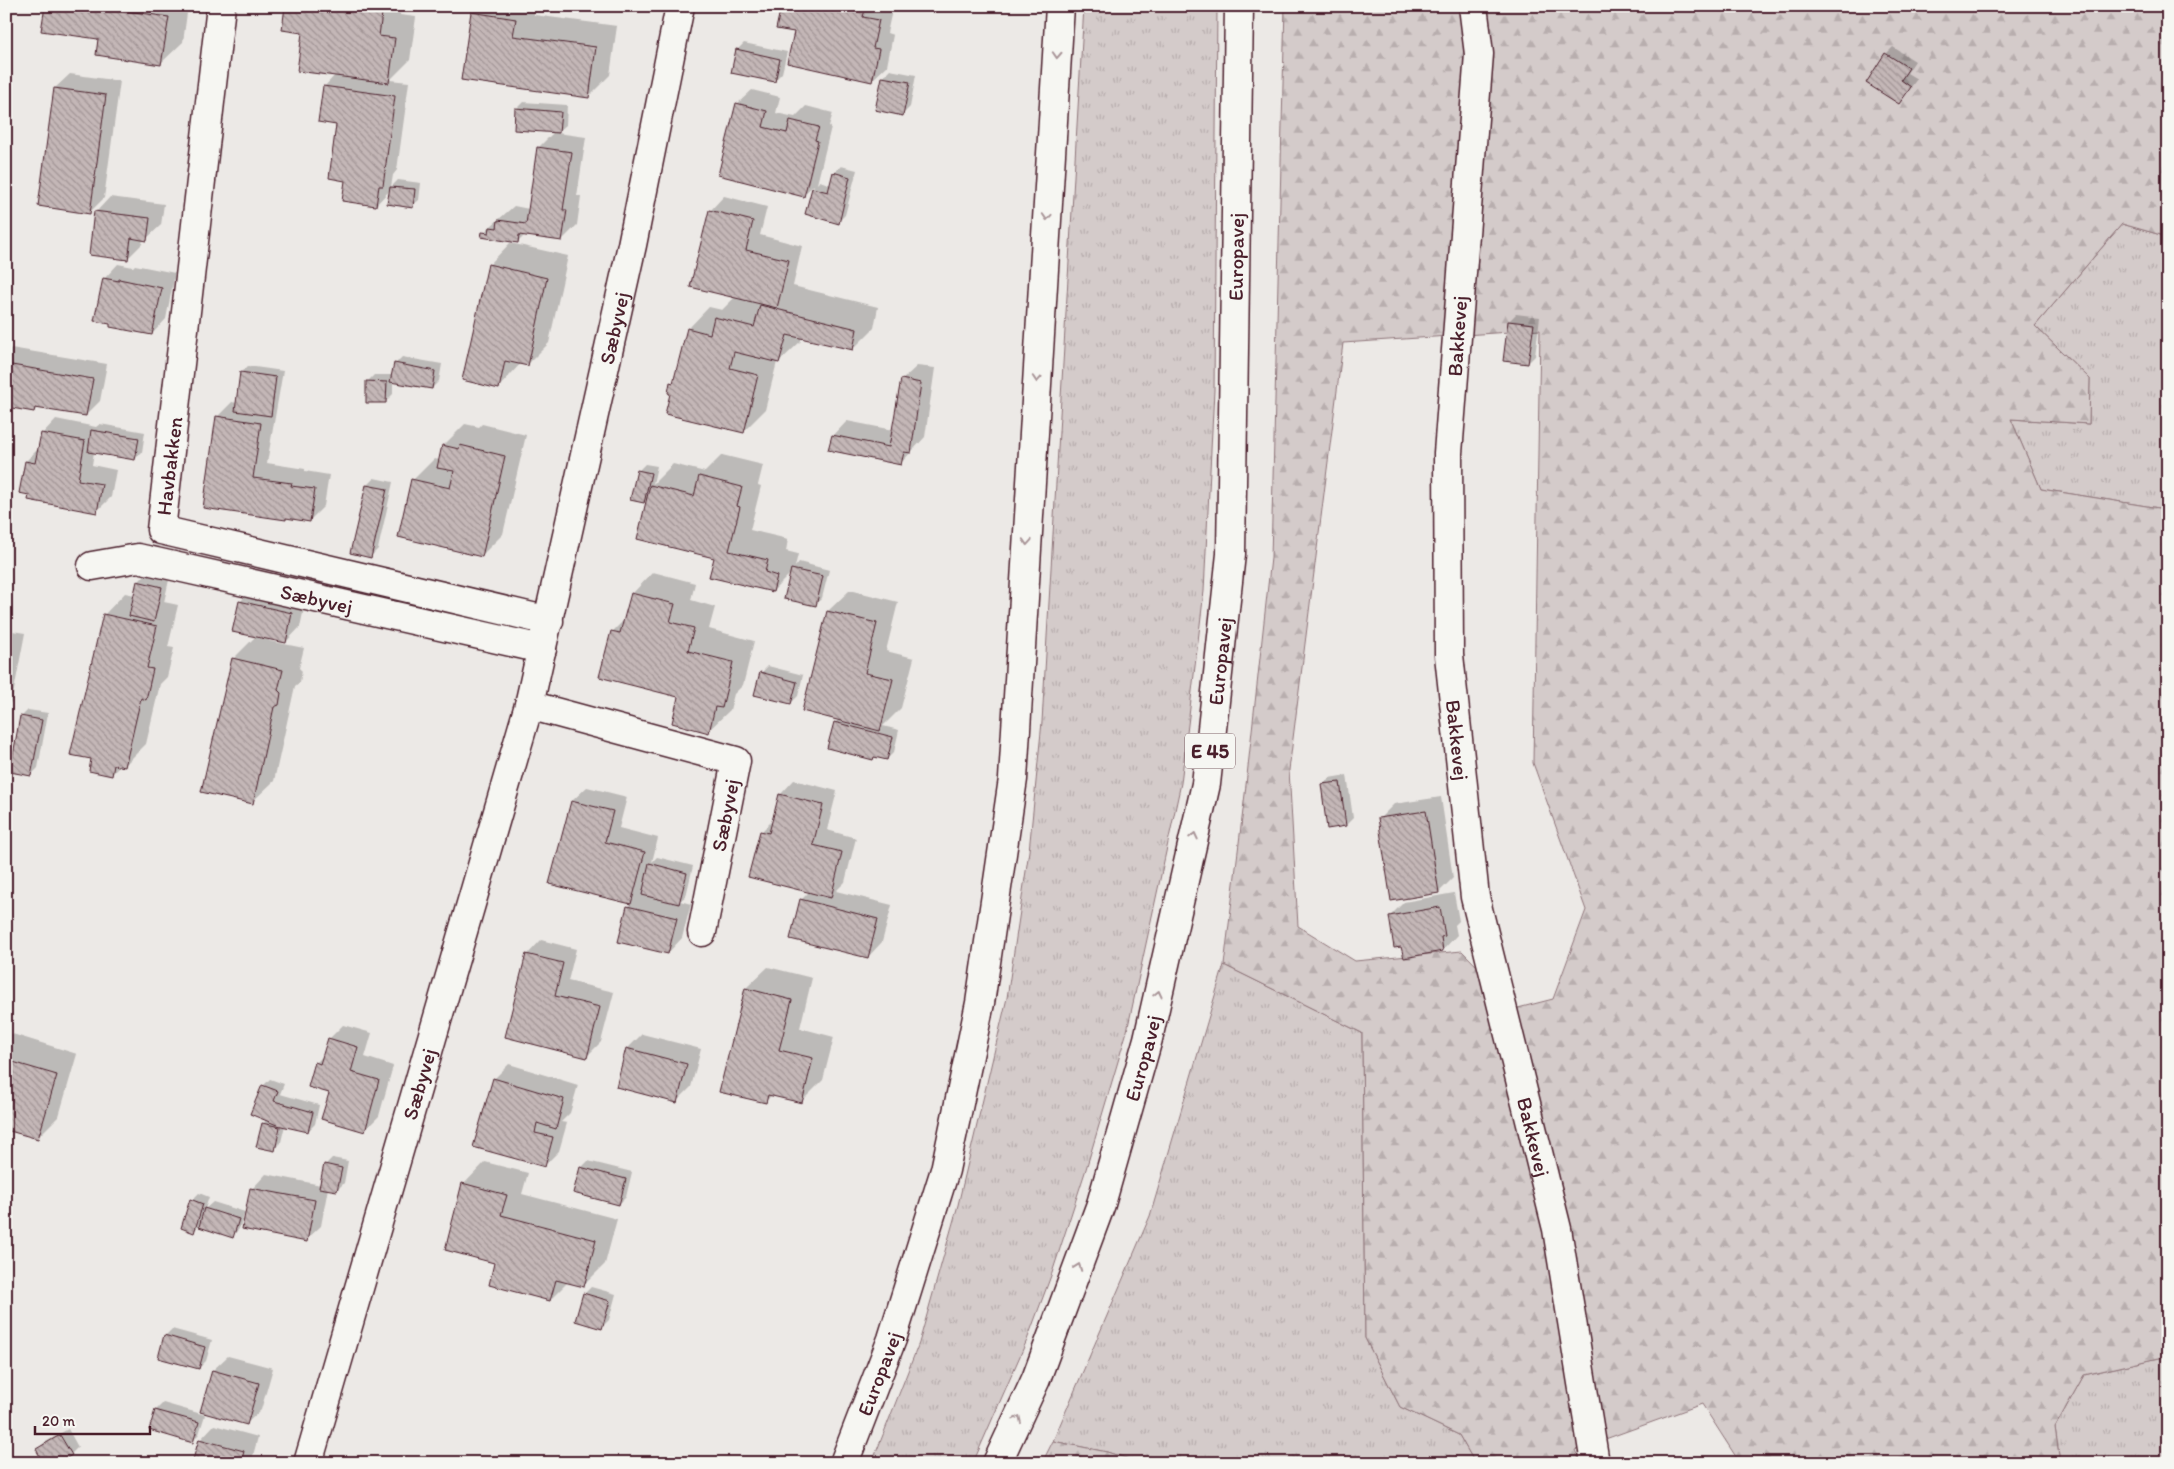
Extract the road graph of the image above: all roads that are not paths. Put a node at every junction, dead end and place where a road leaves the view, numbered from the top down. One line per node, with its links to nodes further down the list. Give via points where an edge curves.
1 (221, 6): 7 (street, Havbakken, via 161,530)
2 (680, 6): 7 (street, Sæbyvej, via 632,244)
3 (1060, 6): 12 (street, Europavej, one-way to 12, via 1012,779 982,993 945,1170 892,1339)
4 (1239, 6): 13 (street, Europavej / E 45, one-way to 4, via 1036,1379 1101,1204 1148,1038 1206,784 1231,554)
5 (1473, 6): 14 (street, Bakkevej, via 1479,54 1448,453 1449,655 1475,897 1557,1229)
6 (92, 566): 8 (street, Sæbyvej, via 138,558)
7 (549, 621): 8 (street, Sæbyvej)
8 (542, 649): 9 (street, Sæbyvej)
9 (529, 705): 10 (street, Sæbyvej, via 736,761); 11 (street, Sæbyvej)
10 (702, 932)
11 (308, 1463)
12 (844, 1463)
13 (998, 1463)
14 (1595, 1463)

